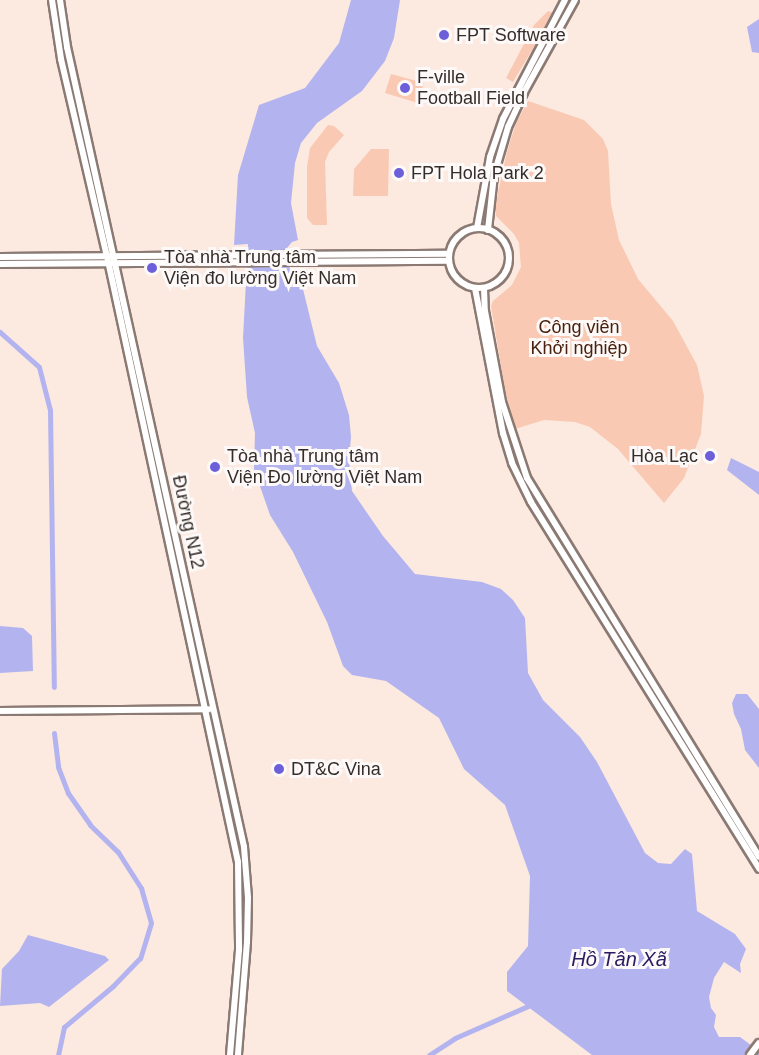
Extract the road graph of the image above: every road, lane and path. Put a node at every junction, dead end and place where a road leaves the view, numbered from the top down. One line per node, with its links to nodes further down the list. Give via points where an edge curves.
1 (52, 0): 10 (street, Đường N12, via 61,59)
2 (60, 0): 10 (street, Đường N12)
3 (565, 0): 5 (street, via 503,118 490,157)
4 (575, 0): 6 (street, via 508,127 494,175)
5 (477, 228): 6 (street); 8 (street, via 457,237)
6 (488, 230): 13 (street, via 502,240 509,259 501,278)
7 (0, 257): 10 (street)
8 (449, 258): 9 (street); 12 (street, via 458,280)
9 (293, 259): 10 (street, via 242,263); 10 (street, via 242,255)
10 (112, 260): 11 (street); 16 (street, Đường N12); 17 (street, Đường N12)
11 (0, 264)
12 (475, 288): 13 (street); 14 (street, via 512,463)
13 (484, 288): 14 (street, via 507,424)
14 (551, 527): 15 (street)
15 (579, 572): 19 (street); 20 (street)
16 (206, 709): 17 (street); 18 (street); 23 (street, Đường N12, via 238,862 239,950)
17 (213, 709): 24 (street, Đường N12, via 244,846 248,898)
18 (0, 711)
19 (759, 856)
20 (759, 869)
21 (759, 1043): 22 (street)
22 (752, 1052)
23 (230, 1055)
24 (238, 1055)

